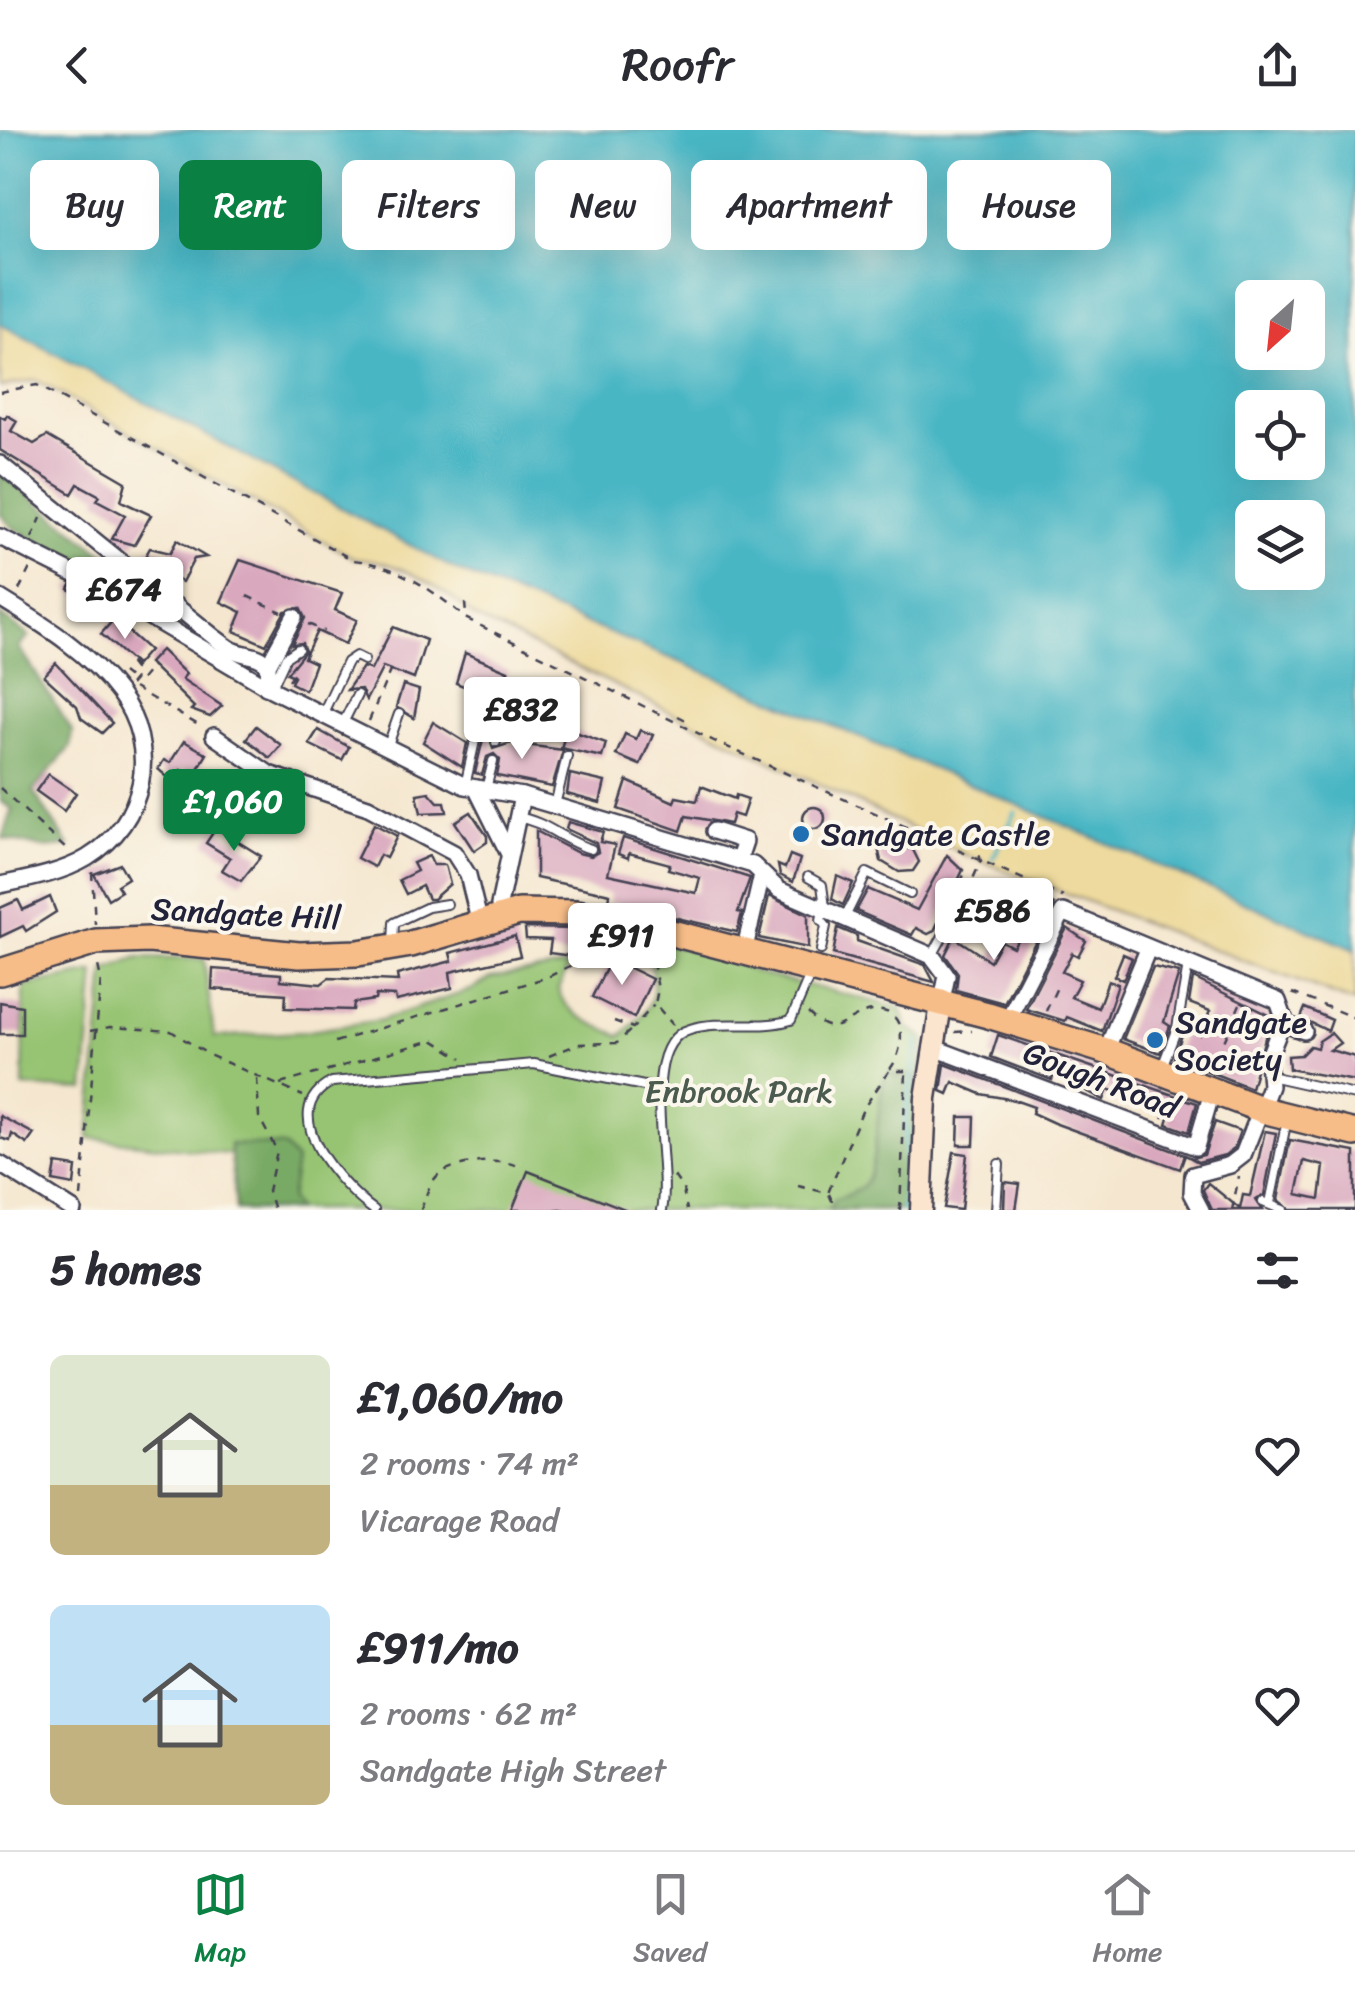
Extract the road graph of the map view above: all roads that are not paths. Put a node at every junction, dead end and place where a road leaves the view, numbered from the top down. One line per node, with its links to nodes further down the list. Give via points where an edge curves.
1 (0, 464): 7 (street, via 214,637 237,652 255,652)
2 (0, 536): 8 (street)
3 (0, 598): 30 (street, via 111,680 132,712 144,772 133,810 92,856)
4 (294, 617): 7 (street)
5 (298, 649): 8 (lane, via 286,657)
6 (364, 660): 13 (lane, via 347,662)
7 (266, 667): 8 (street)
8 (273, 690): 13 (street)
9 (357, 695): 14 (lane)
10 (514, 698): 16 (lane)
11 (484, 700): 20 (lane)
12 (399, 714): 17 (lane)
13 (322, 715): 14 (street)
14 (342, 725): 17 (street)
15 (214, 736): 36 (street, via 268,774 368,807 454,853)
16 (496, 742)
17 (387, 748): 20 (street)
18 (568, 756): 22 (lane)
19 (492, 761): 20 (lane)
20 (476, 788): 21 (street); 26 (street)
21 (522, 796): 22 (street); 23 (street)
22 (555, 806): 27 (street)
23 (516, 817): 25 (lane); 26 (street)
24 (714, 831): 27 (street, via 745,841)
25 (591, 849)
26 (509, 854): 36 (street)
27 (739, 859): 28 (street)
28 (762, 875): 34 (street); 39 (street)
29 (808, 878): 34 (lane, via 822,885)
30 (0, 884)
31 (910, 894): 35 (lane, via 867,873)
32 (447, 904): 37 (lane, via 394,923)
33 (959, 908): 40 (lane)
34 (825, 910): 35 (street); 41 (lane)
35 (844, 919): 40 (street)
36 (491, 920): 37 (highway, Sandgate Hill); 39 (highway, Sandgate Hill, via 549,910)
37 (394, 948): 43 (highway, Sandgate Hill, via 299,954 149,940 96,942)
38 (1148, 948): 42 (street); 46 (street, via 1071,908 1060,914); 49 (street)
39 (744, 952): 41 (highway, Sandgate Hill)
40 (932, 956): 44 (street, via 947,976)
41 (816, 960): 44 (highway, Sandgate Hill); 53 (lane, via 791,1020 691,1028 665,1054)
42 (1188, 965): 45 (street, via 1278,1001); 50 (lane)
43 (0, 972)
44 (941, 1005): 46 (highway, Sandgate Hill); 48 (main road)
45 (1283, 1018): 47 (street); 51 (street, via 1267,1061)
46 (1007, 1021): 49 (highway, Sandgate Hill)
47 (1304, 1031)
48 (932, 1047): 52 (street, Gough Road, via 1196,1147); 62 (main road)
49 (1106, 1052): 50 (highway, Sandgate Hill)
50 (1170, 1075): 52 (highway, Sandgate Hill)
51 (1270, 1076): 54 (lane); 55 (street)
52 (1210, 1085): 55 (highway, Sandgate Hill)
53 (659, 1089): 60 (lane, via 534,1064 344,1079 322,1087 311,1128 322,1158); 61 (lane)
54 (1355, 1095)
55 (1275, 1114): 56 (highway, Sandgate Hill); 64 (street, via 1230,1165 1193,1175); 65 (lane, via 1266,1202)
56 (1355, 1133)
57 (0, 1164): 59 (street)
58 (999, 1164): 63 (lane)
59 (76, 1210)
60 (374, 1210)
61 (662, 1210)
62 (922, 1210)
63 (996, 1210)
64 (1201, 1210)
65 (1283, 1210)

